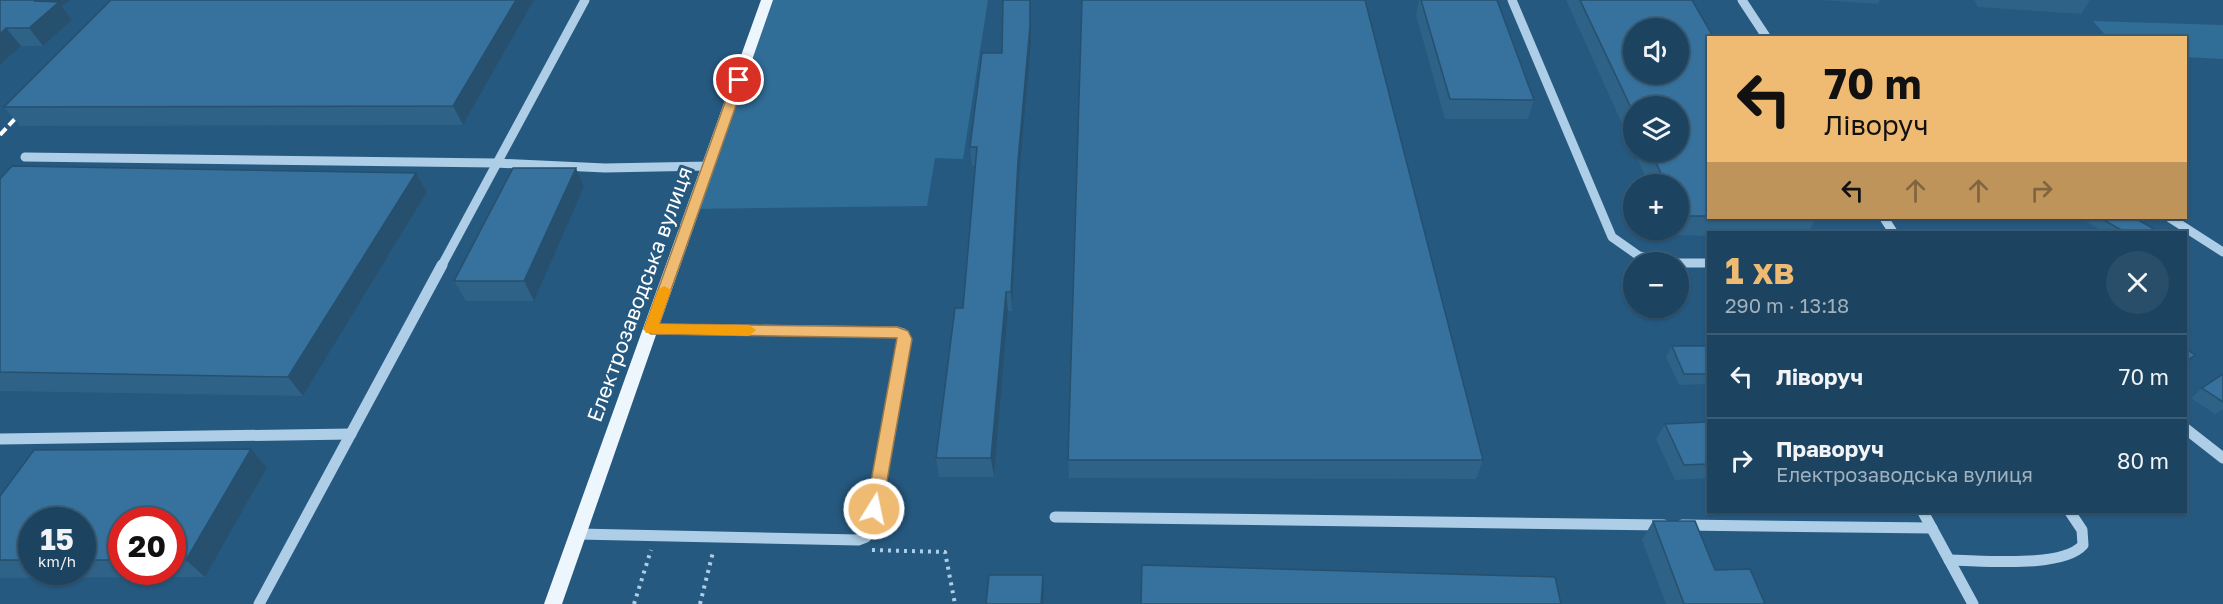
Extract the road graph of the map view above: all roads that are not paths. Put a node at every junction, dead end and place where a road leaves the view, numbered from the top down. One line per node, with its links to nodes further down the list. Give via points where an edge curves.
1 (585, 0): 7 (street)
2 (767, 0): 8 (main road, Електрозаводська вулиця)
3 (1512, 0): 10 (street, via 1612,237)
4 (1743, 0): 5 (street)
5 (1766, 36)
6 (25, 157): 7 (street)
7 (495, 163): 8 (street, via 605,168); 16 (street)
8 (709, 166): 14 (main road, Електрозаводська вулиця)
9 (2172, 219): 11 (street)
10 (1631, 252)
11 (2223, 252)
12 (1689, 262): 13 (street)
13 (1707, 263)
14 (651, 329): 25 (main road, Електрозаводська вулиця); 25 (street, via 903,334 870,531 858,540)
15 (2187, 430): 20 (street)
16 (351, 434): 17 (street); 27 (street)
17 (45, 438): 18 (street); 19 (street)
18 (0, 439)
19 (32, 455)
20 (2223, 458)
21 (1924, 513): 24 (street)
22 (2071, 513): 26 (street, via 2082,530 2083,545 2076,552 2040,559)
23 (1055, 517): 24 (street)
24 (1932, 528): 26 (street)
25 (578, 534): 28 (main road, Електрозаводська вулиця)
26 (1949, 560): 29 (street)
27 (259, 604)
28 (553, 604)
29 (1973, 604)

